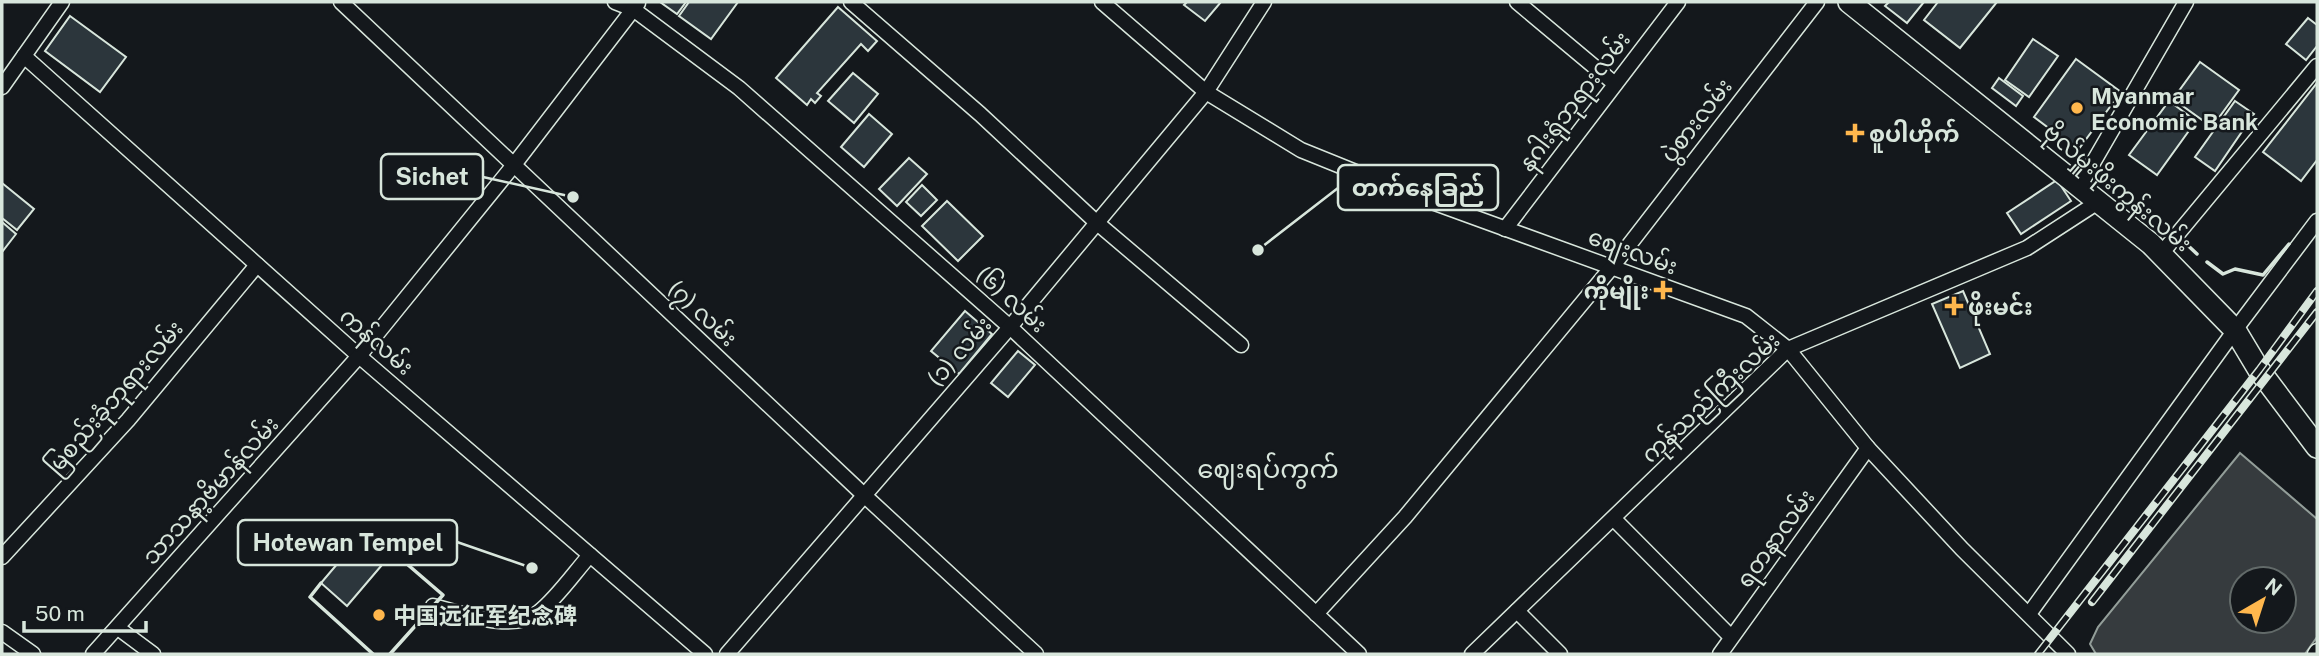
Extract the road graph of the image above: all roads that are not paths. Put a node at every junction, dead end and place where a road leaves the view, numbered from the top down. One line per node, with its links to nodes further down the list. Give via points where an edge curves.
1 (62, 2): 13 (street)
2 (341, 2): 18 (street, (၇) လမ်း)
3 (615, 2): 12 (street, (၆) လမ်း)
4 (851, 2): 22 (street)
5 (1102, 2): 17 (street, စျေးလမ်း)
6 (1264, 2): 17 (street, (၁) လမ်း)
7 (1517, 2): 15 (street)
8 (1678, 2): 15 (street, နဂါးရုံဘုရားလမ်း)
9 (1817, 2): 26 (street, ပွဲစားလမ်း)
10 (1849, 2): 19 (street, ဗိုလ်မှူးဖိုးကွန်းလမ်း)
11 (2186, 2): 19 (street)
12 (636, 5): 18 (street, သာသနာ့ဗိမာန်လမ်း); 27 (street, (၆) လမ်း, via 739,88)
13 (24, 56): 16 (street); 25 (street, ကန်လမ်း)
14 (2317, 66): 24 (street)
15 (1615, 84): 23 (street, နဂါးရုံဘုရားလမ်း)
16 (2, 87)
17 (1206, 92): 22 (street, (၁) လမ်း); 23 (street, စျေးလမ်း, via 1301,150)
18 (513, 166): 31 (street, သာသနာ့ဗိမာန်လမ်း); 34 (street, (၇) လမ်း)
19 (2080, 187): 20 (street, ဗိုလ်မှူးဖိုးကွန်းလမ်း)
20 (2098, 202): 24 (street, ဗိုလ်မှူးဖိုးကွန်းလမ်း); 30 (street, ကုန်သည်ကြီးလမ်း, via 2026,248)
21 (2317, 221): 28 (street)
22 (1096, 222): 27 (street, (၁) လမ်း); 29 (street)
23 (1505, 229): 26 (street, စျေးလမ်း)
24 (2161, 254): 28 (street, ဗိုလ်မှူးဖိုးကွန်းလမ်း)
25 (257, 265): 31 (street, ကန်လမ်း); 37 (street, မြစည်းခုံဘုရားလမ်း, via 128,420)
26 (1612, 267): 30 (street, စျေးလမ်း, via 1746,316); 40 (street, ပွဲစားလမ်း, via 1405,516)
27 (1010, 327): 34 (street, (၁) လမ်း); 40 (street, (၆) လမ်း)
28 (2235, 330): 32 (street, ဗိုလ်မှူးဖိုးကွန်းလမ်း); 41 (street)
29 (1241, 345)
30 (1788, 349): 33 (street, စျေးလမ်း); 35 (street, ကုန်သည်ကြီးလမ်း)
31 (359, 356): 36 (street, ကန်လမ်း); 42 (street, သာသနာ့ဗိမာန်လမ်း)
32 (2317, 447)
33 (1867, 448): 41 (street, စျေးလမ်း); 44 (street, ရတနာလမ်း)
34 (865, 496): 49 (street, (၁) လမ်း); 50 (street, (၇) လမ်း)
35 (1614, 519): 39 (street, ကုန်သည်ကြီးလမ်း); 44 (street)
36 (590, 555): 38 (street, via 538,614 495,622); 48 (street, ကန်လမ်း)
37 (2, 557)
38 (433, 606)
39 (1517, 611): 52 (street, ကုန်သည်ကြီးလမ်း); 53 (street)
40 (1316, 614): 51 (street, (၆) လမ်း)
41 (2029, 614): 55 (street, စျေးလမ်း)
42 (118, 628): 46 (street, သာသနာ့ဗိမာန်လမ်း); 47 (street)
43 (2, 632): 45 (street)
44 (1731, 637): 54 (street, ရတနာလမ်း)
45 (33, 654)
46 (93, 654)
47 (153, 654)
48 (705, 654)
49 (727, 654)
50 (1036, 654)
51 (1359, 654)
52 (1472, 654)
53 (1560, 654)
54 (1720, 654)
55 (2068, 654)

